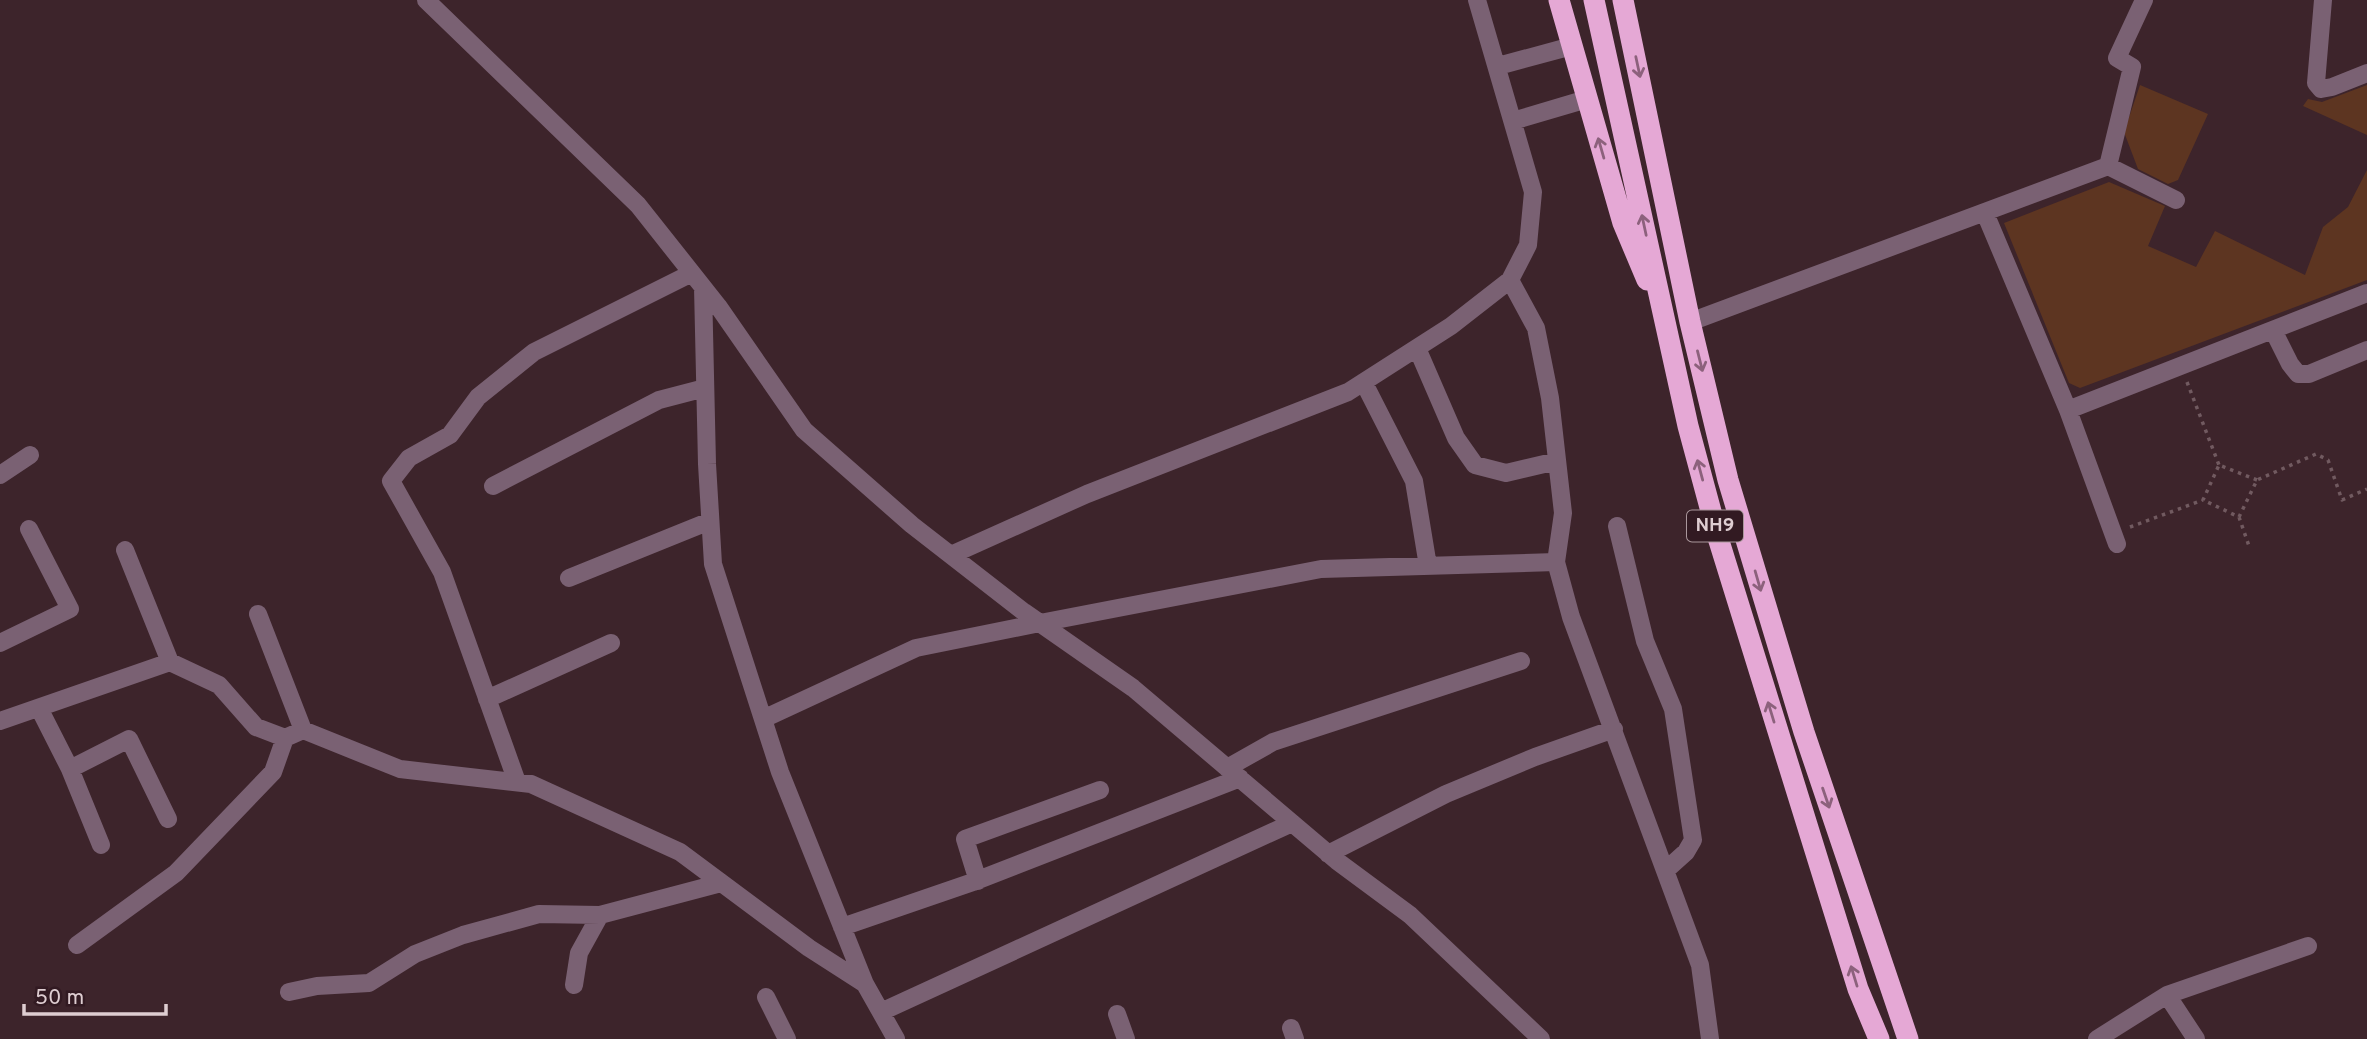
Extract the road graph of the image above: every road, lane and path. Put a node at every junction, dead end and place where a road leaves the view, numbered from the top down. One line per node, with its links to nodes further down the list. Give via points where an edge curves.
1 (426, 0): 16 (street, via 638,205)
2 (1477, 0): 9 (street)
3 (1559, 0): 8 (highway)
4 (1594, 0): 20 (highway, NH9, one-way to 4)
5 (1623, 0): 19 (highway, NH9, one-way to 19)
6 (2144, 0): 13 (street, via 2118,58 2132,67)
7 (2323, 0): 10 (street, via 2316,83 2321,89 2332,87)
8 (1572, 46): 9 (street); 11 (highway)
9 (1498, 66): 12 (street)
10 (2367, 73)
11 (1587, 99): 12 (street); 20 (highway, one-way to 11, via 1623,223)
12 (1513, 121): 17 (street, via 1533,192 1528,245)
13 (2108, 166): 14 (street); 15 (street)
14 (2176, 200)
15 (1985, 213): 19 (street); 27 (street)
16 (698, 280): 26 (street); 43 (street, via 804,430); 53 (street, via 534,352 478,397 450,435 410,458 391,481 443,572)
17 (1510, 280): 22 (street); 29 (street, via 1536,328)
18 (2367, 293): 21 (street)
19 (1690, 322): 20 (highway); 59 (highway, NH9, one-way to 59, via 1728,480)
20 (1667, 327): 61 (highway, NH9, one-way to 20, via 1712,515)
21 (2273, 330): 23 (street, via 2298,374 2309,374); 24 (street)
22 (1417, 348): 25 (street); 29 (street, via 1456,438 1475,465 1506,473)
23 (2367, 350)
24 (2180, 366): 27 (street); 30 (path)
25 (1364, 383): 43 (street, via 1087,494); 45 (street, via 1414,481)
26 (705, 388): 33 (street, via 659,400); 37 (street)
27 (2068, 410): 40 (street)
28 (30, 455): 31 (street)
29 (1557, 461): 44 (street, via 1563,513)
30 (2219, 464): 32 (path); 35 (path)
31 (0, 475)
32 (2257, 480): 34 (path, via 2316,454 2328,460 2342,500); 36 (path)
33 (493, 486)
34 (2367, 489)
35 (2203, 500): 36 (path); 40 (path)
36 (2239, 517): 41 (path)
37 (710, 521): 46 (street); 55 (street, via 713,564)
38 (1616, 526): 72 (street, via 1645,641 1673,709 1693,840)
39 (29, 529): 49 (street, via 70,609)
40 (2115, 538)
41 (2250, 549)
42 (125, 550): 52 (street)
43 (951, 555): 48 (street)
44 (1556, 562): 45 (street); 57 (street, via 1571,617)
45 (1428, 566): 48 (street, via 1321,569)
46 (569, 578)
47 (258, 614): 58 (street)
48 (1040, 623): 55 (street, via 916,648); 63 (street, via 1133,688)
49 (0, 643)
50 (611, 643): 53 (street)
51 (1521, 661): 63 (street, via 1273,742)
52 (170, 662): 54 (street); 60 (street, via 219,685 256,727)
53 (487, 699): 64 (street)
54 (39, 708): 56 (street); 62 (street)
55 (763, 719): 76 (street)
56 (0, 721)
57 (1614, 729): 71 (street, via 1446,794); 72 (street)
58 (303, 730): 60 (street); 64 (street, via 400,769)
59 (1804, 732): 61 (highway); 68 (highway, NH9, one-way to 68)
60 (285, 738): 77 (street, via 273,772 176,873)
61 (1779, 740): 69 (highway, NH9)
62 (70, 769): 66 (street, via 129,739); 70 (street)
63 (1233, 773): 67 (street); 73 (street)
64 (517, 782): 74 (street, via 531,784 680,852)
65 (1100, 790): 73 (street, via 965,839)
66 (168, 819)
67 (1292, 822): 71 (street); 85 (street)
68 (1837, 831): 69 (highway); 91 (highway, NH9)
69 (1812, 841): 90 (highway, NH9, one-way to 69, via 1858,989)
70 (101, 845)
71 (1328, 854): 88 (street, via 1410,915)
72 (1666, 870): 89 (street, via 1700,965)
73 (978, 881): 76 (street)
74 (721, 883): 75 (street); 80 (street)
75 (600, 915): 79 (street, via 579,953); 81 (street, via 538,914 415,954 369,983)
76 (842, 927): 80 (street)
77 (77, 945)
78 (2308, 946): 82 (street)
79 (574, 985)
80 (865, 985): 85 (street)
81 (289, 992)
82 (2168, 995): 92 (street); 93 (street)
83 (766, 997): 86 (street)
84 (1117, 1014): 87 (street)
85 (888, 1029)
86 (787, 1039)
87 (1126, 1039)
88 (1541, 1039)
89 (1710, 1039)
90 (1879, 1039)
91 (1908, 1039)
92 (2097, 1039)
93 (2196, 1039)

